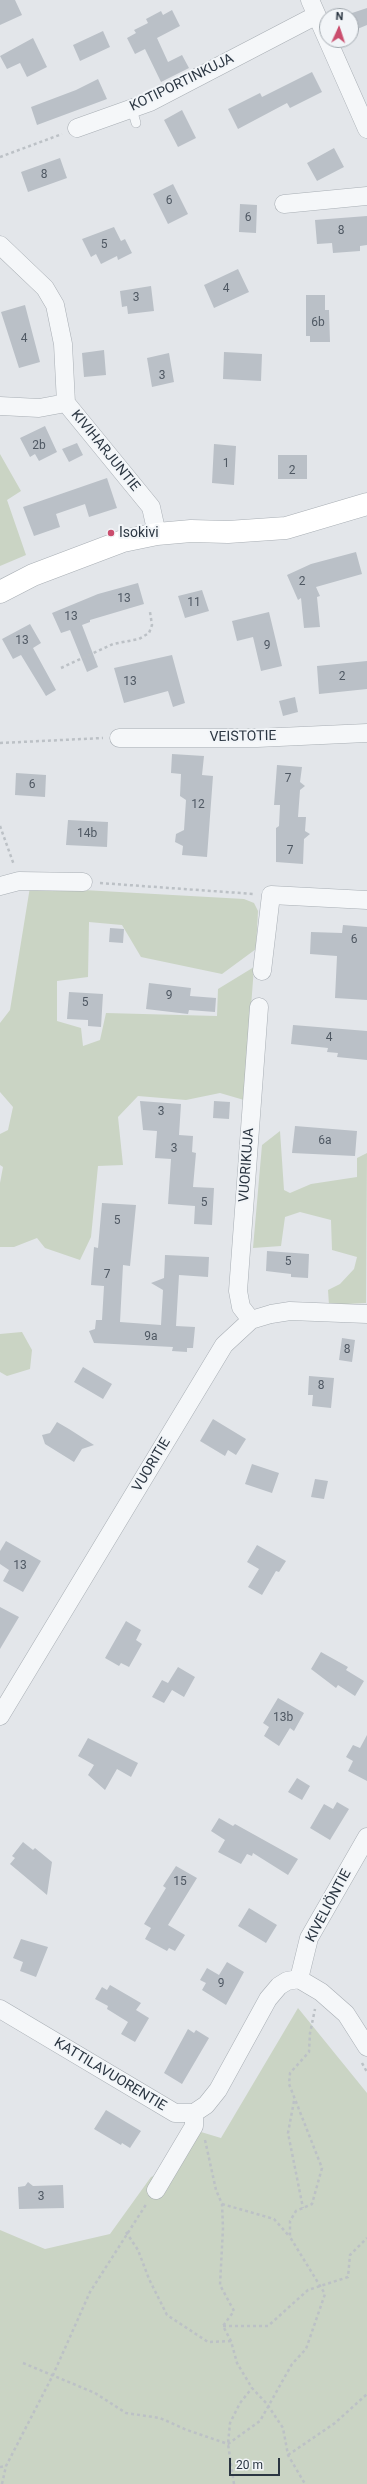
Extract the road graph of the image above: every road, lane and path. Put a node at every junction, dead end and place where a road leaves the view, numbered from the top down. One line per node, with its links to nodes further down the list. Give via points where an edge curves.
1 (312, 8): 2 (street, KOTIPORTINKUJA, via 154,100 134,116); 3 (street)
2 (78, 128): 4 (path)
3 (367, 129)
4 (0, 157)
5 (367, 196): 6 (street)
6 (284, 204)
7 (0, 245): 8 (street, KIVIHARJUNTIE, via 45,288 54,305 64,344)
8 (66, 403): 9 (street, via 39,408); 11 (street, KIVIHARJUNTIE, via 151,507)
9 (0, 406)
10 (367, 504): 11 (street, via 286,528)
11 (157, 534): 12 (street, via 123,541 74,558)
12 (0, 592)
13 (150, 612): 14 (path, via 152,625 149,633 139,639 113,644)
14 (61, 668)
15 (367, 733): 16 (street, VEISTOTIE, via 257,738)
16 (120, 738): 17 (path)
17 (0, 742)
18 (0, 826): 19 (path)
19 (19, 881): 20 (street); 21 (street)
20 (83, 882): 22 (path)
21 (0, 886)
22 (271, 895): 23 (street); 24 (street)
23 (367, 900)
24 (262, 971)
25 (259, 1007): 27 (street, VUORIKUJA, via 238,1291 241,1307)
26 (367, 1314): 27 (street, VUORITIE, via 290,1311)
27 (252, 1320): 28 (street, VUORITIE, via 224,1345)
28 (0, 1716)
29 (367, 1837): 30 (street, KIVELIÖNTIE, via 309,1938)
30 (299, 1979): 31 (street); 35 (street, via 287,1981 279,1986 268,1999 218,2090)
31 (321, 1992): 33 (street, via 346,2014); 34 (path, via 310,2033 309,2052 290,2073 289,2084)
32 (0, 2009): 35 (street, KATTILAVUORENTIE, via 175,2112)
33 (367, 2047)
34 (294, 2099): 38 (path, via 288,2133); 38 (path, via 322,2168 312,2204)
35 (194, 2120): 36 (street); 37 (path, via 207,2142 216,2190)
36 (156, 2190): 39 (path)
37 (222, 2204): 40 (path, via 274,2219); 43 (path, via 220,2285 234,2312)
38 (303, 2208): 40 (path, via 296,2212 290,2221)
39 (126, 2232): 44 (path, via 138,2250 167,2315 208,2342); 46 (path, via 90,2292)
40 (290, 2237): 42 (path)
41 (367, 2238): 42 (path, via 350,2255 348,2277)
42 (319, 2287): 43 (path, via 308,2290 268,2326); 49 (path, via 324,2294 306,2349 292,2364)
43 (223, 2326): 44 (path)
44 (231, 2341): 47 (path, via 237,2363)
45 (23, 2363): 46 (path)
46 (54, 2375): 50 (path, via 95,2393 126,2413 160,2418); 52 (path)
47 (252, 2388): 49 (path); 50 (path, via 240,2403 230,2423)
48 (367, 2394): 51 (path, via 335,2422)
49 (267, 2404): 50 (path, via 260,2421); 51 (path, via 283,2428)
50 (228, 2444): 55 (path)
51 (288, 2455): 56 (path)
52 (6, 2466): 53 (path); 54 (path)
53 (0, 2467)
54 (2, 2484)
55 (234, 2484)
56 (305, 2484)

